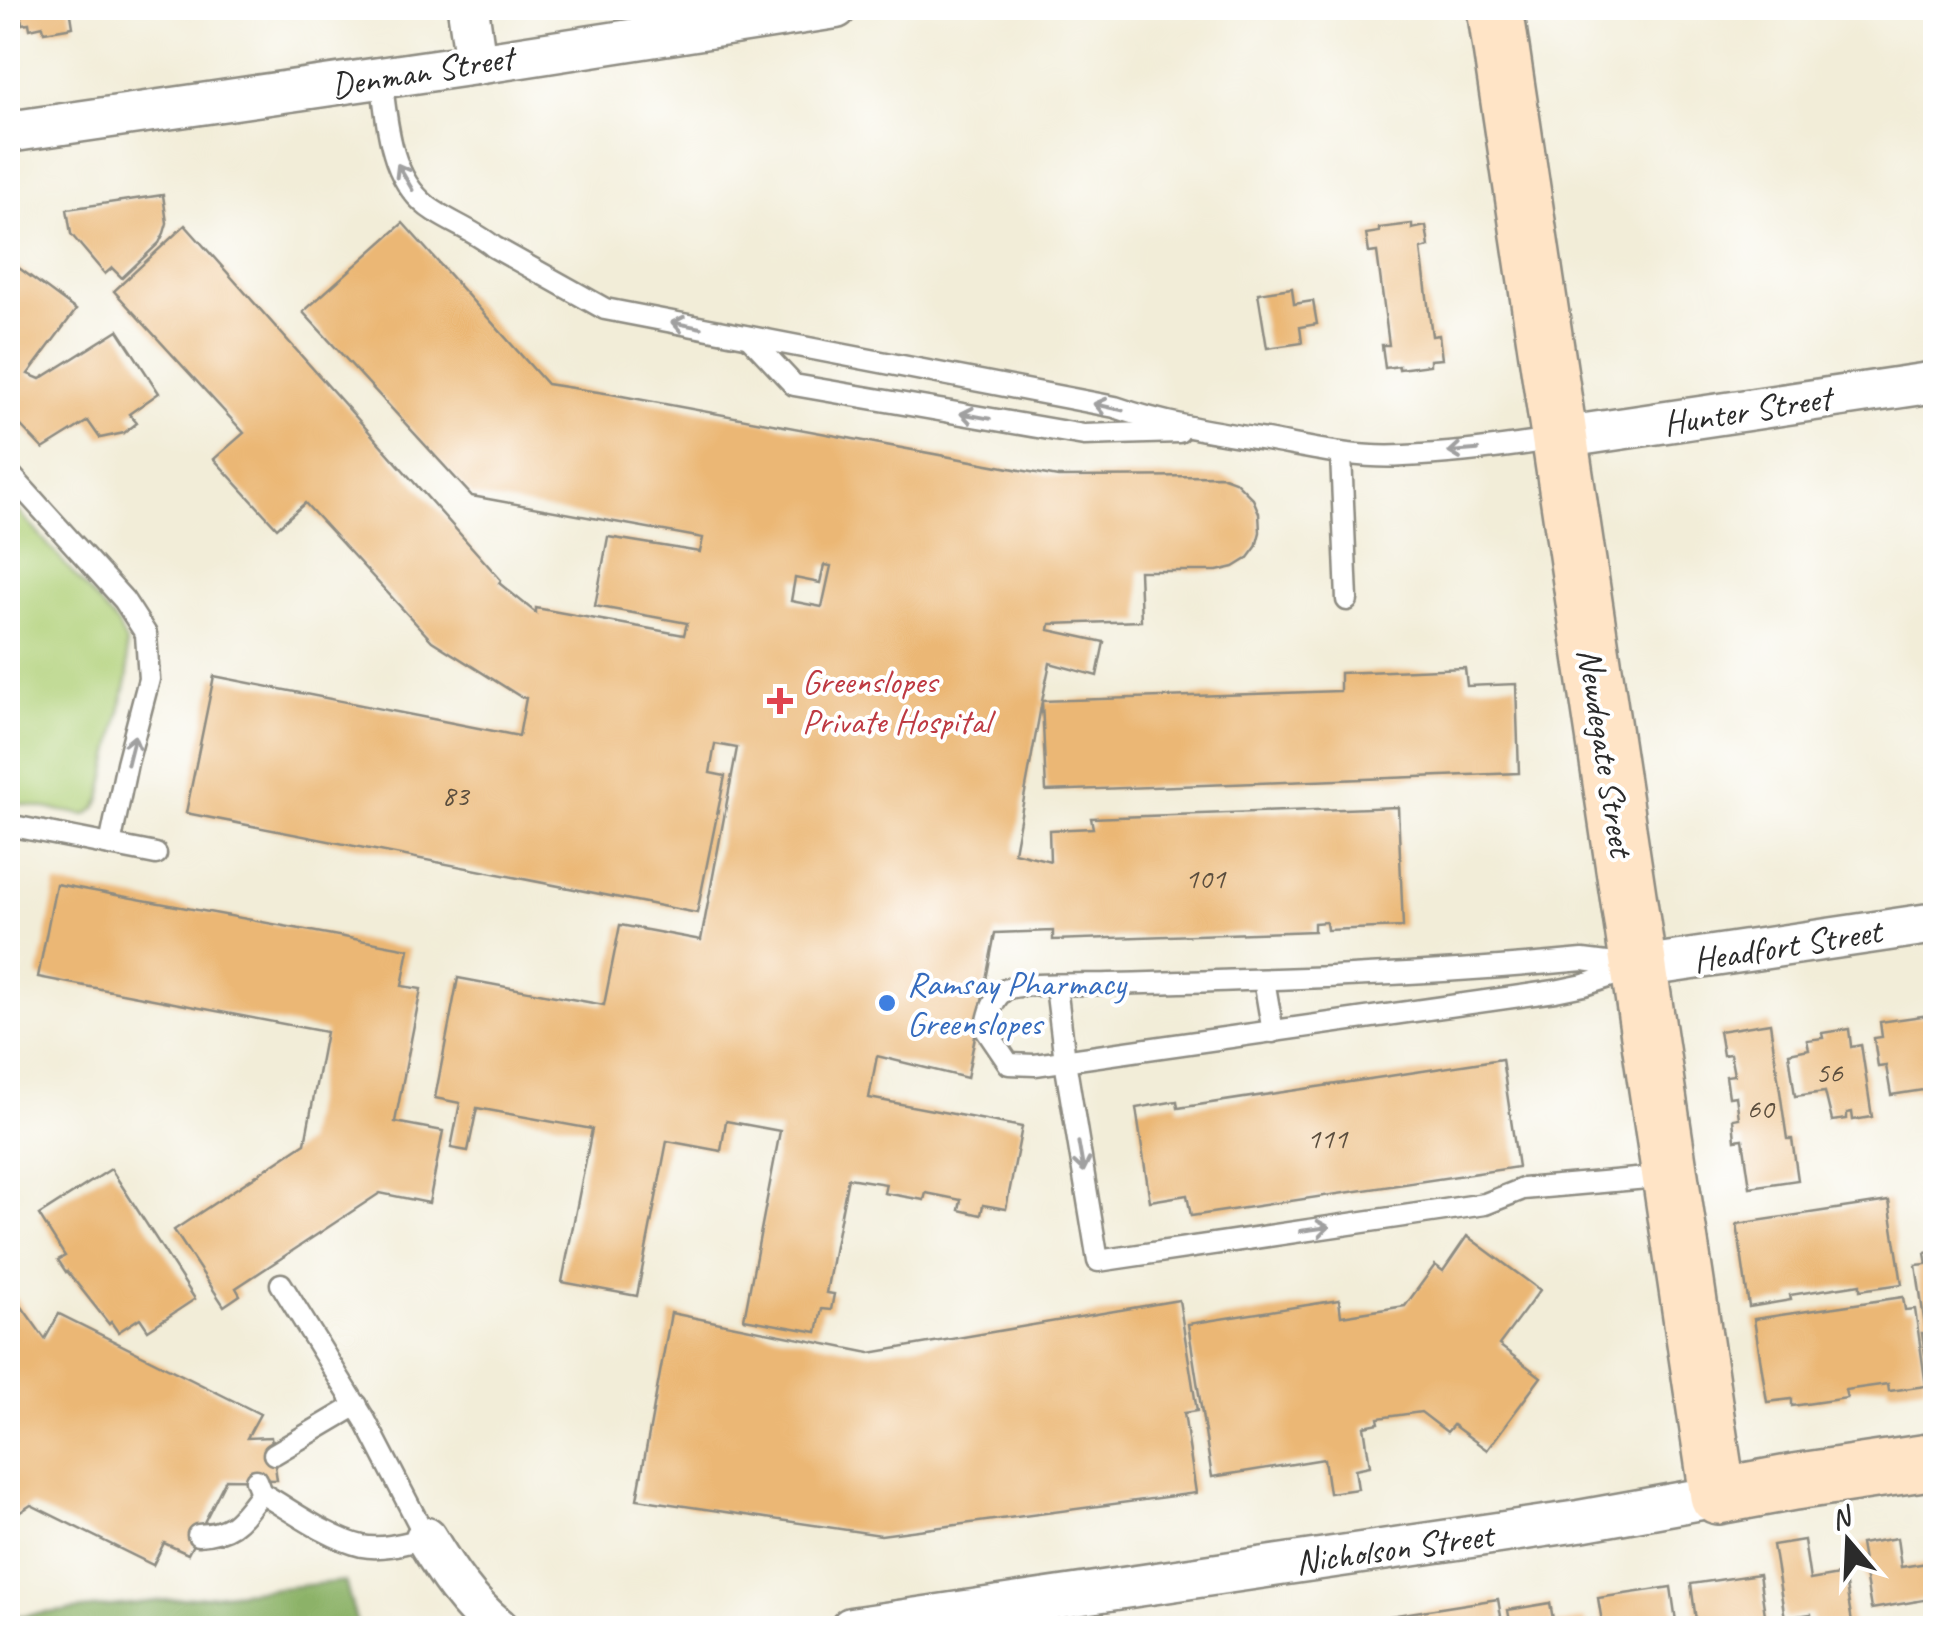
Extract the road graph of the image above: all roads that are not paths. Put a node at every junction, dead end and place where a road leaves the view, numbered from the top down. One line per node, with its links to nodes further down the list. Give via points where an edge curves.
1 (468, 8): 4 (street)
2 (836, 8): 4 (street, Denman Street)
3 (1495, 8): 10 (street, Newdegate Street)
4 (476, 64): 5 (street, Denman Street)
5 (380, 78): 6 (street, Denman Street); 7 (lane, one-way to 5, via 605,309 434,211 400,173)
6 (8, 132)
7 (749, 337): 9 (lane, one-way to 7); 9 (lane, one-way to 7, via 1084,435 794,385)
8 (1936, 382): 10 (street, Hunter Street)
9 (1210, 431): 11 (lane)
10 (1559, 438): 11 (lane, one-way to 11, via 1402,456); 18 (street, Newdegate Street)
11 (1341, 454): 13 (lane)
12 (8, 472): 15 (lane, one-way to 12, via 149,679 146,634 124,600)
13 (1347, 600)
14 (8, 825): 15 (lane)
15 (110, 845): 16 (lane)
16 (156, 854)
17 (1936, 923): 18 (street, Headfort Street)
18 (1638, 967): 19 (lane, via 1583,960); 21 (lane, via 1555,991); 23 (street, Newdegate Street)
19 (1264, 980): 20 (lane); 21 (lane)
20 (1056, 986): 22 (lane); 22 (lane, via 1003,990 986,1030 1009,1064)
21 (1273, 1032): 22 (lane)
22 (1064, 1060): 23 (lane, one-way to 23, via 1098,1261 1484,1204 1523,1190)
23 (1672, 1176): 28 (street, Newdegate Street)
24 (282, 1284): 25 (lane)
25 (356, 1406): 26 (lane); 30 (lane)
26 (274, 1454)
27 (1936, 1461): 28 (street, Nicholson Street)
28 (1718, 1496): 32 (street, Nicholson Street)
29 (198, 1535): 30 (lane, via 238,1523 258,1487 364,1547)
30 (426, 1538): 31 (street, via 479,1613)
31 (498, 1628)
32 (851, 1628)

